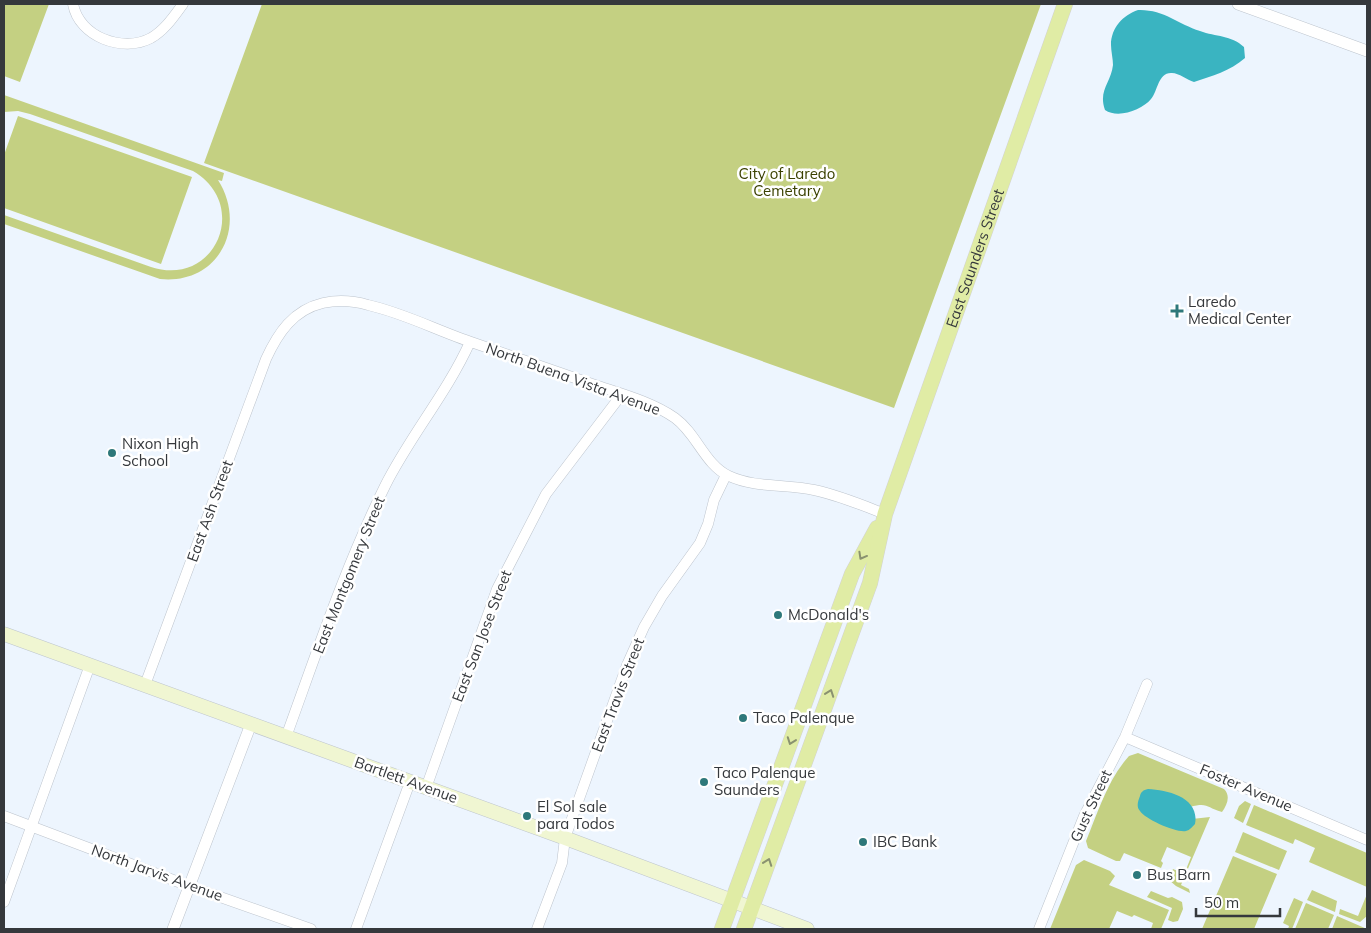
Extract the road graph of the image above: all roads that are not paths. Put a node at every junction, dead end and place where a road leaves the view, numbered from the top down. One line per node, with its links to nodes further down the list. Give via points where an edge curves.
1 (73, 4): 2 (street, via 88,29 97,36 124,44 152,38)
2 (183, 4)
3 (1065, 4): 10 (main road, East Saunders Street)
4 (1238, 4): 5 (street)
5 (1367, 51)
6 (276, 337): 7 (street, North Buena Vista Avenue, via 289,322 309,308 324,302 347,301 390,311); 14 (street, East Ash Street)
7 (470, 342): 8 (street, North Buena Vista Avenue); 16 (street, East Montgomery Street, via 410,441 365,528)
8 (622, 394): 9 (street, North Buena Vista Avenue, via 676,419); 19 (street, East San Jose Street, via 546,494 497,589)
9 (726, 475): 10 (street, North Buena Vista Avenue, via 757,484 815,490); 22 (street, East Travis Street, via 700,543 662,596 627,665)
10 (885, 514): 25 (main road, East Saunders Street, one-way to 25, via 852,574); 27 (main road, East Saunders Street, one-way to 10, via 870,583)
11 (4, 634): 12 (main road, Bartlett Avenue)
12 (90, 666): 14 (main road, Bartlett Avenue); 21 (street)
13 (1147, 684): 17 (street, Gust Street)
14 (145, 685): 15 (main road, Bartlett Avenue)
15 (251, 724): 16 (main road, Bartlett Avenue); 24 (street)
16 (286, 737): 18 (main road, Bartlett Avenue)
17 (1125, 737): 23 (street, Foster Avenue); 35 (street, Gust Street, via 1084,816)
18 (410, 782): 19 (main road, Bartlett Avenue); 30 (street)
19 (426, 788): 22 (main road, Bartlett Avenue)
20 (4, 816): 21 (street, North Jarvis Avenue)
21 (32, 826): 24 (street, North Jarvis Avenue); 26 (street)
22 (565, 838): 25 (main road, Bartlett Avenue); 31 (street, East Travis Street, via 562,862)
23 (1367, 840)
24 (189, 886): 28 (street); 29 (street, North Jarvis Avenue)
25 (732, 901): 27 (main road, Bartlett Avenue); 32 (main road, East Saunders Street)
26 (4, 902)
27 (752, 908): 33 (main road, East Saunders Street); 34 (main road, Bartlett Avenue)
28 (173, 929)
29 (311, 929)
30 (356, 929)
31 (537, 929)
32 (722, 929)
33 (744, 929)
34 (807, 929)
35 (1039, 929)

